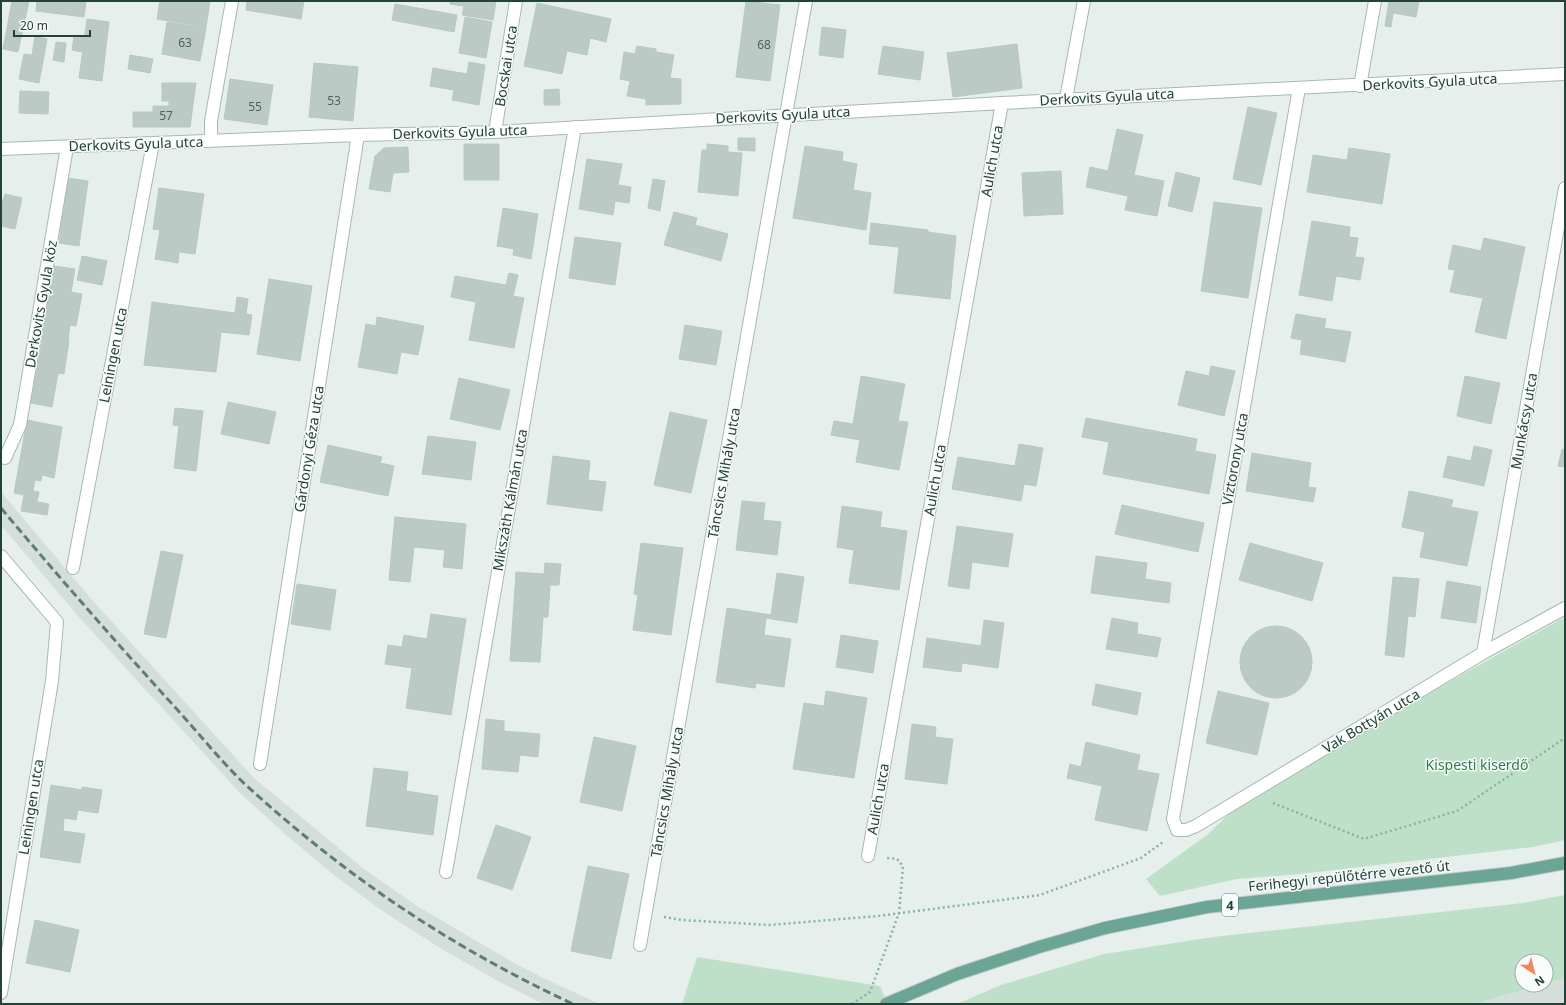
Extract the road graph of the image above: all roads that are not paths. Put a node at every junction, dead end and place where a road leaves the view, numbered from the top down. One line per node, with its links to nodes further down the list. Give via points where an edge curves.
1 (232, 1): 15 (street, via 211,121)
2 (516, 1): 13 (street, Bocskai utca)
3 (806, 1): 11 (street, Táncsics Mihály utca)
4 (1084, 1): 9 (street)
5 (1375, 1): 7 (street)
6 (1565, 74): 7 (street, Derkovits Gyula utca)
7 (1360, 86): 8 (street, Derkovits Gyula utca)
8 (1300, 88): 9 (street, Derkovits Gyula utca); 26 (street, Víztorony utca, via 1173,819)
9 (1066, 100): 10 (street, Derkovits Gyula utca)
10 (1002, 103): 11 (street, Derkovits Gyula utca); 27 (street, Aulich utca)
11 (787, 115): 12 (street, Derkovits Gyula utca); 30 (street, Táncsics Mihály utca)
12 (575, 127): 13 (street, Derkovits Gyula utca); 29 (street, Mikszáth Kálmán utca)
13 (495, 132): 14 (street, Derkovits Gyula utca)
14 (358, 135): 15 (street, Derkovits Gyula utca); 25 (street, Gárdonyi Géza utca)
15 (211, 141): 16 (street, Derkovits Gyula utca)
16 (153, 143): 17 (street, Derkovits Gyula utca); 22 (street, Leiningen utca)
17 (68, 147): 18 (street, Derkovits Gyula utca); 20 (street, Derkovits Gyula köz, via 20,425)
18 (1, 149)
19 (1565, 188): 24 (street, Munkácsy utca)
20 (5, 458)
21 (1, 556): 31 (street, Leiningen utca, via 57,622 52,681)
22 (73, 568)
23 (1565, 608): 24 (street, Vak Bottyán utca)
24 (1483, 653): 26 (street, Vak Bottyán utca, via 1196,826)
25 (260, 764)
26 (1178, 830)
27 (868, 856)
28 (1565, 863): 32 (main road, Ferihegyi repülőtérre vezető út / 4, via 1510,873 1207,907 1105,928 957,974)
29 (446, 872)
30 (640, 945)
31 (1, 992)
32 (886, 1004)

